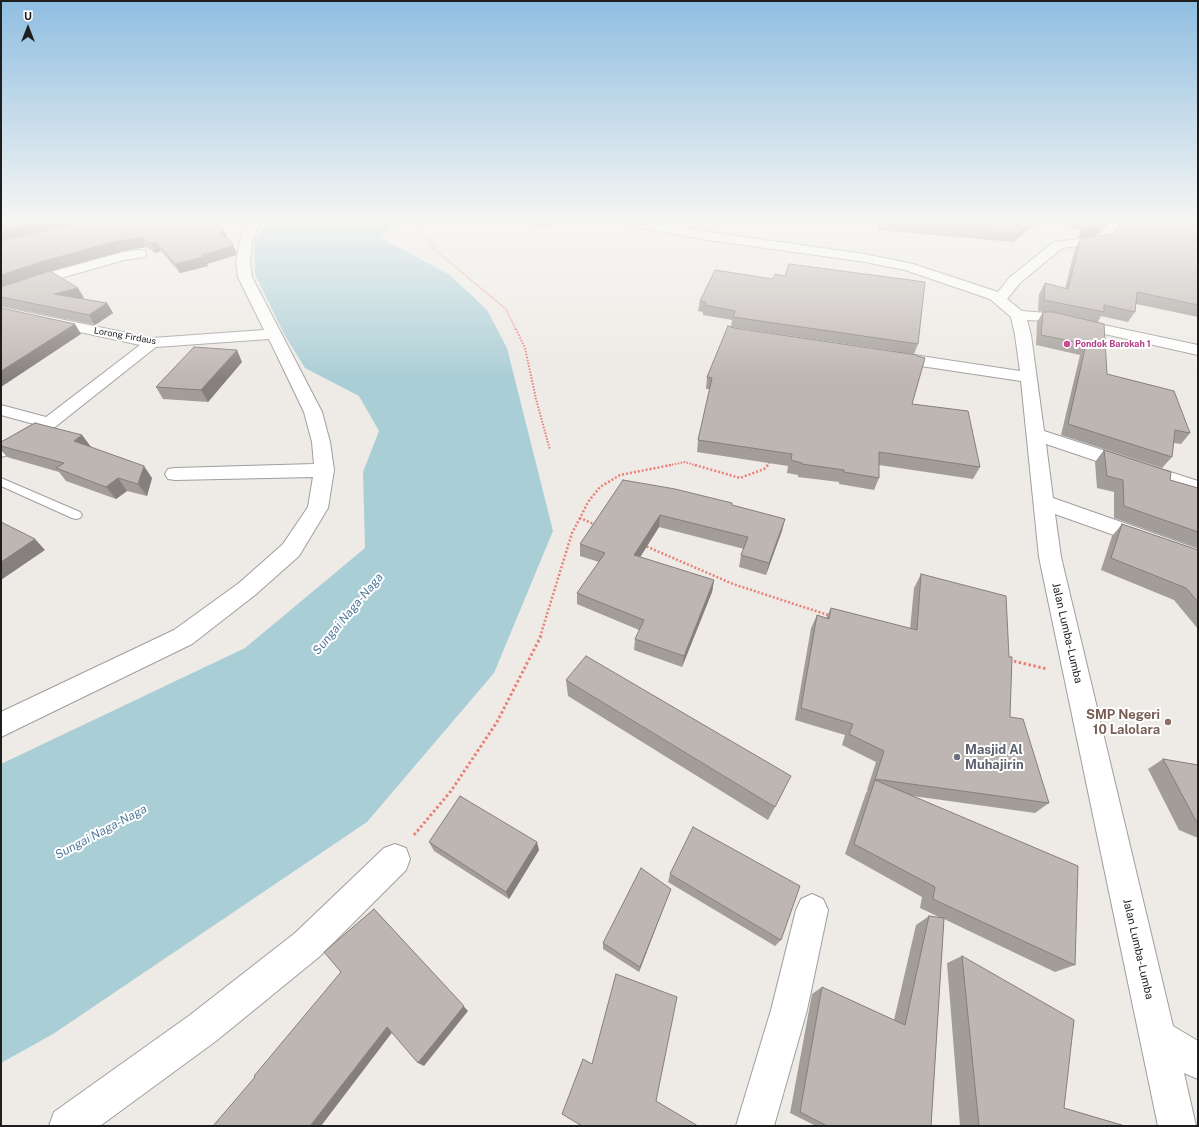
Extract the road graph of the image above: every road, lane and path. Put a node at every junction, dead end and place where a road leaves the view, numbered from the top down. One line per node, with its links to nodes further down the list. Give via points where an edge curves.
1 (57, 275): 6 (street)
2 (245, 275): 10 (street)
3 (464, 275): 18 (path, via 506,309 525,348)
4 (928, 275): 7 (street)
5 (1022, 275): 7 (street)
6 (1, 294)
7 (1000, 299): 9 (street)
8 (1, 311): 11 (street, Lorong Firdaus)
9 (1018, 315): 12 (street, via 1047,316); 14 (street, Jalan Lumba-Lumba)
10 (274, 334): 11 (street, Lorong Firdaus); 21 (street, via 313,412 321,442)
11 (152, 343): 16 (street)
12 (1198, 350)
13 (880, 355): 14 (street)
14 (1029, 377): 17 (street, Jalan Lumba-Lumba)
15 (1, 410): 16 (street)
16 (48, 423): 19 (street)
17 (1035, 434): 24 (street); 25 (street, Jalan Lumba-Lumba)
18 (550, 450)
19 (1, 451)
20 (770, 457): 27 (path, via 764,469 740,478 685,462 620,475 600,487)
21 (324, 470): 22 (street); 34 (street, via 318,508 291,550 247,589 183,637)
22 (175, 474)
23 (1, 482): 26 (lane)
24 (1198, 488)
25 (1044, 502): 30 (street); 33 (street, Jalan Lumba-Lumba, via 1050,557)
26 (76, 514)
27 (580, 518): 28 (path); 35 (path, via 572,533 540,639 497,722 451,791)
28 (602, 528)
29 (638, 543): 31 (path, via 740,586)
30 (1198, 557)
31 (833, 616)
32 (1008, 660): 33 (path)
33 (1076, 676): 37 (street, Jalan Lumba-Lumba)
34 (1, 725)
35 (395, 859): 39 (street, via 307,945 203,1028)
36 (812, 910): 40 (street, via 789,1010)
37 (1158, 1038): 38 (street); 41 (street, Jalan Lumba-Lumba)
38 (1198, 1061)
39 (68, 1126)
40 (755, 1126)
41 (1177, 1126)

